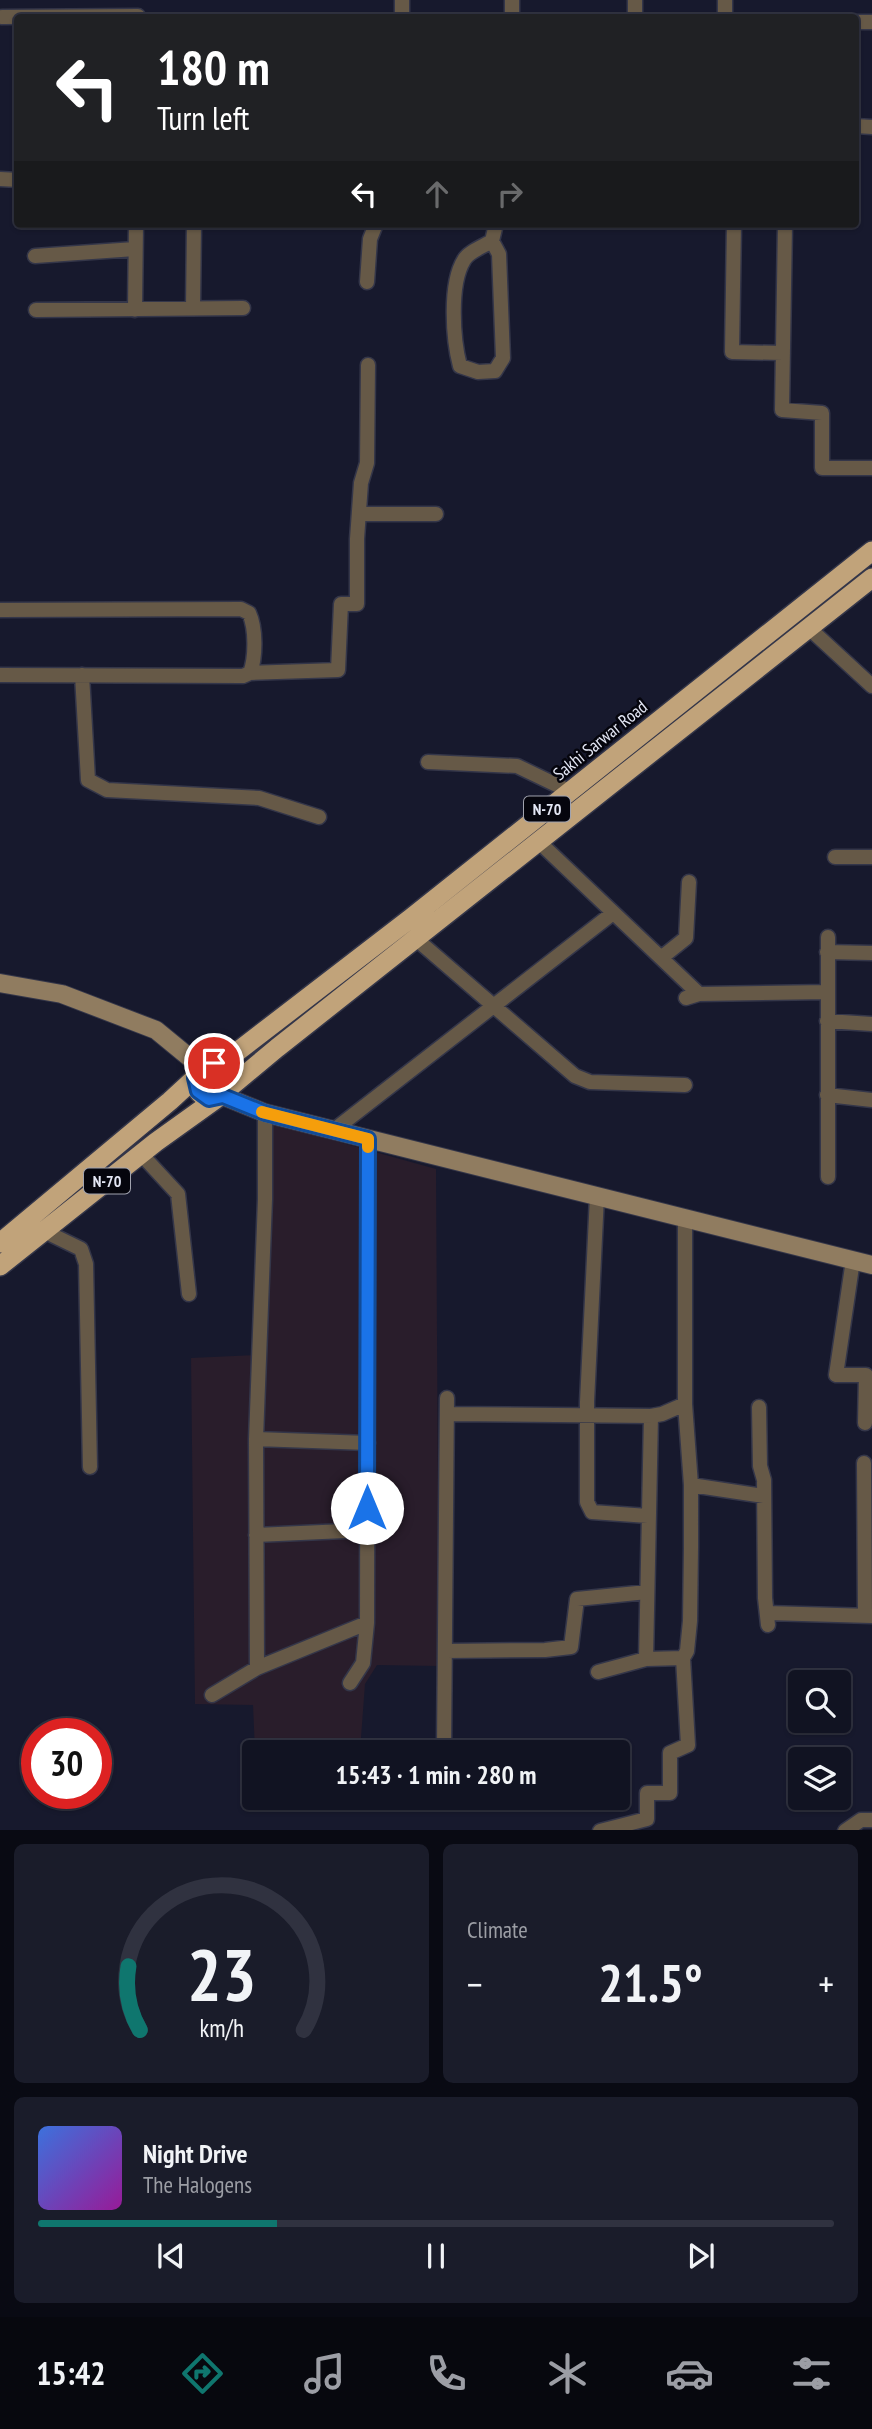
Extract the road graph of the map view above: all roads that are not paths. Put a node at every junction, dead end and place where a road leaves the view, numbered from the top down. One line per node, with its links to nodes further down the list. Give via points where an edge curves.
1 (2, 17): 2 (street)
2 (14, 17)
3 (136, 228): 10 (street)
4 (194, 228): 13 (street)
5 (374, 228): 12 (street)
6 (495, 228): 9 (street)
7 (734, 228): 17 (street, via 732,352)
8 (785, 228): 17 (street)
9 (492, 242): 9 (street, via 464,258 455,287 460,366 478,372 495,371 503,358 499,254)
10 (135, 249): 11 (street); 16 (street)
11 (35, 256)
12 (367, 282)
13 (193, 308): 14 (street); 16 (street)
14 (243, 309)
15 (36, 310): 16 (street)
16 (135, 310)
17 (783, 353): 19 (street, via 782,410 822,413 822,468)
18 (368, 365): 20 (street, via 367,463)
19 (872, 468)
20 (359, 514): 21 (street); 26 (street, via 357,604 341,604 338,670)
21 (436, 514)
22 (872, 551): 31 (highway, Sakhi Sarwar Road / N-70)
23 (872, 578): 25 (highway, N-70)
24 (0, 610): 26 (street, via 241,609 253,622)
25 (810, 629): 29 (street); 33 (highway, N-70)
26 (250, 673): 28 (street)
27 (0, 675): 28 (street)
28 (82, 675): 32 (street, via 88,780 107,790 259,798)
29 (872, 686)
30 (428, 762): 31 (street, via 517,766)
31 (569, 791): 46 (highway, Sakhi Sarwar Road / N-70, via 411,918)
32 (319, 817)
33 (538, 842): 37 (street); 38 (highway, N-70)
34 (835, 857): 35 (street)
35 (872, 857)
36 (690, 881): 40 (street, via 686,938)
37 (613, 912): 40 (street); 43 (street)
38 (415, 938): 43 (street); 48 (highway, N-70)
39 (872, 953): 42 (street, via 827,945)
40 (661, 958): 42 (street, via 692,996)
41 (0, 983): 46 (main road, via 62,994 156,1030)
42 (827, 992): 44 (street)
43 (493, 1005): 47 (street, via 575,1076 590,1083); 52 (street)
44 (827, 1021): 45 (street); 49 (street)
45 (872, 1024)
46 (206, 1070): 48 (highway, via 229,1075); 48 (highway, via 198,1091 209,1099); 59 (highway, N-70)
47 (685, 1085)
48 (223, 1094): 51 (main road); 54 (highway, N-70)
49 (827, 1095): 50 (street); 55 (street)
50 (872, 1100)
51 (265, 1113): 52 (main road); 71 (street)
52 (334, 1130): 53 (main road)
53 (368, 1139): 56 (main road); 72 (street)
54 (141, 1154): 58 (highway, N-70); 63 (street, via 178,1194)
55 (828, 1177)
56 (597, 1196): 57 (main road); 68 (street)
57 (685, 1218): 60 (main road); 65 (street)
58 (44, 1231): 62 (highway, N-70); 74 (street, via 81,1249 86,1264)
59 (0, 1243)
60 (853, 1260): 61 (main road); 70 (street, via 836,1375 866,1375)
61 (872, 1265)
62 (0, 1266)
63 (189, 1294)
64 (447, 1398): 67 (street)
65 (685, 1404): 69 (street); 75 (street)
66 (759, 1407): 76 (street)
67 (447, 1414): 68 (street); 83 (street)
68 (587, 1414): 69 (street); 77 (street, via 588,1508)
69 (651, 1416): 77 (street)
70 (865, 1423)
71 (256, 1439): 72 (street); 79 (street)
72 (368, 1443): 78 (street)
73 (864, 1463): 81 (street)
74 (90, 1467)
75 (691, 1485): 76 (street); 84 (street, via 691,1621)
76 (764, 1496): 81 (street, via 767,1619)
77 (648, 1516): 80 (street)
78 (367, 1530): 79 (street); 82 (street)
79 (256, 1535): 86 (street)
80 (647, 1592): 83 (street, via 577,1599 571,1647); 85 (street)
81 (868, 1616)
82 (367, 1623): 86 (street); 88 (street, via 363,1663)
83 (446, 1651): 90 (street)
84 (683, 1658): 85 (street); 92 (street, via 688,1745 670,1753 670,1793 647,1793 647,1819)
85 (646, 1659): 87 (street)
86 (257, 1668): 89 (street)
87 (598, 1672)
88 (350, 1683)
89 (212, 1695)
90 (444, 1740)
91 (872, 1820): 93 (street)
92 (600, 1830)
93 (845, 1830)

